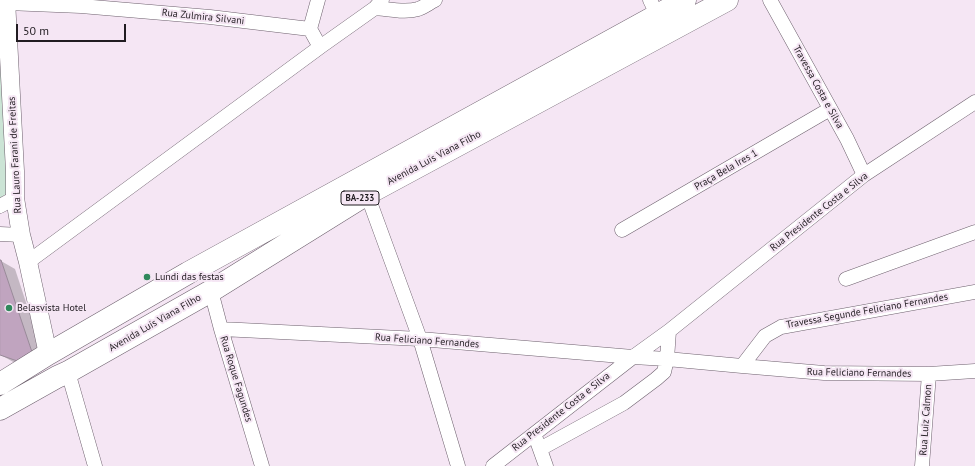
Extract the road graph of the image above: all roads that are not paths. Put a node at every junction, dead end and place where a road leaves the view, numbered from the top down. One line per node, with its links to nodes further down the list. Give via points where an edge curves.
1 (318, 0): 9 (street)
2 (435, 0): 7 (street, via 420,8 404,11)
3 (686, 0): 8 (main road, Avenida Luís Viana Filho / BA-233)
4 (728, 0): 14 (main road, Avenida Luís Viana Filho / BA-233)
5 (770, 0): 12 (street, Travessa Costa e Silva)
6 (4, 3): 9 (street, Rua Zulmira Silvani, via 81,6); 15 (street, Rua Lauro Farani de Freitas, via 15,164)
7 (378, 4): 10 (street)
8 (654, 8): 27 (main road, Avenida Luís Viana Filho / BA-233)
9 (310, 29): 10 (street)
10 (320, 47): 20 (street)
11 (975, 102): 13 (street, Rua Presidente Costa e Silva)
12 (830, 110): 13 (street, Travessa Costa e Silva); 16 (street, Praça Bela Ires 1)
13 (864, 175): 25 (street, Rua Presidente Costa e Silva)
14 (367, 194): 22 (main road, Avenida Luís Viana Filho / BA-233); 26 (street)
15 (8, 202): 19 (street, Rua Lauro Farani de Freitas)
16 (622, 230)
17 (975, 232): 21 (street)
18 (0, 234): 19 (street)
19 (20, 235): 20 (street, Rua Lauro Farani de Freitas)
20 (28, 262): 27 (street, Rua Lauro Farani de Freitas)
21 (846, 279)
22 (211, 291): 24 (street, Rua Roque Fagundes); 32 (main road, Avenida Luís Viana Filho / BA-233)
23 (975, 292): 30 (street, Travessa Segunde Feliciano Fernandes, via 781,327 765,336)
24 (221, 329): 26 (street, Rua Feliciano Fernandes); 39 (street, Rua Roque Fagundes)
25 (669, 331): 28 (street, Rua Presidente Costa e Silva); 29 (street, Rua Presidente Costa e Silva)
26 (420, 339): 28 (street, Rua Feliciano Fernandes); 40 (street)
27 (48, 354): 32 (street, Rua Lauro Farani de Freitas); 34 (main road, Avenida Luís Viana Filho / BA-233)
28 (633, 357): 29 (street); 36 (street, Rua Presidente Costa e Silva)
29 (667, 358): 30 (street); 37 (street, Rua Presidente Costa e Silva, via 664,372 648,386)
30 (742, 366): 33 (street, Rua Feliciano Fernandes, via 824,373)
31 (975, 371): 33 (street, Rua Feliciano Fernandes)
32 (62, 374): 35 (main road, Avenida Luís Viana Filho / BA-233); 38 (street, Rua Lauro Farani de Freitas)
33 (929, 374): 43 (street, Rua Luiz Calmon)
34 (0, 384)
35 (0, 409)
36 (534, 433): 37 (street); 41 (street, Rua Presidente Costa e Silva)
37 (540, 449): 42 (street)
38 (96, 466)
39 (262, 466)
40 (458, 466)
41 (493, 466)
42 (546, 466)
43 (922, 466)

